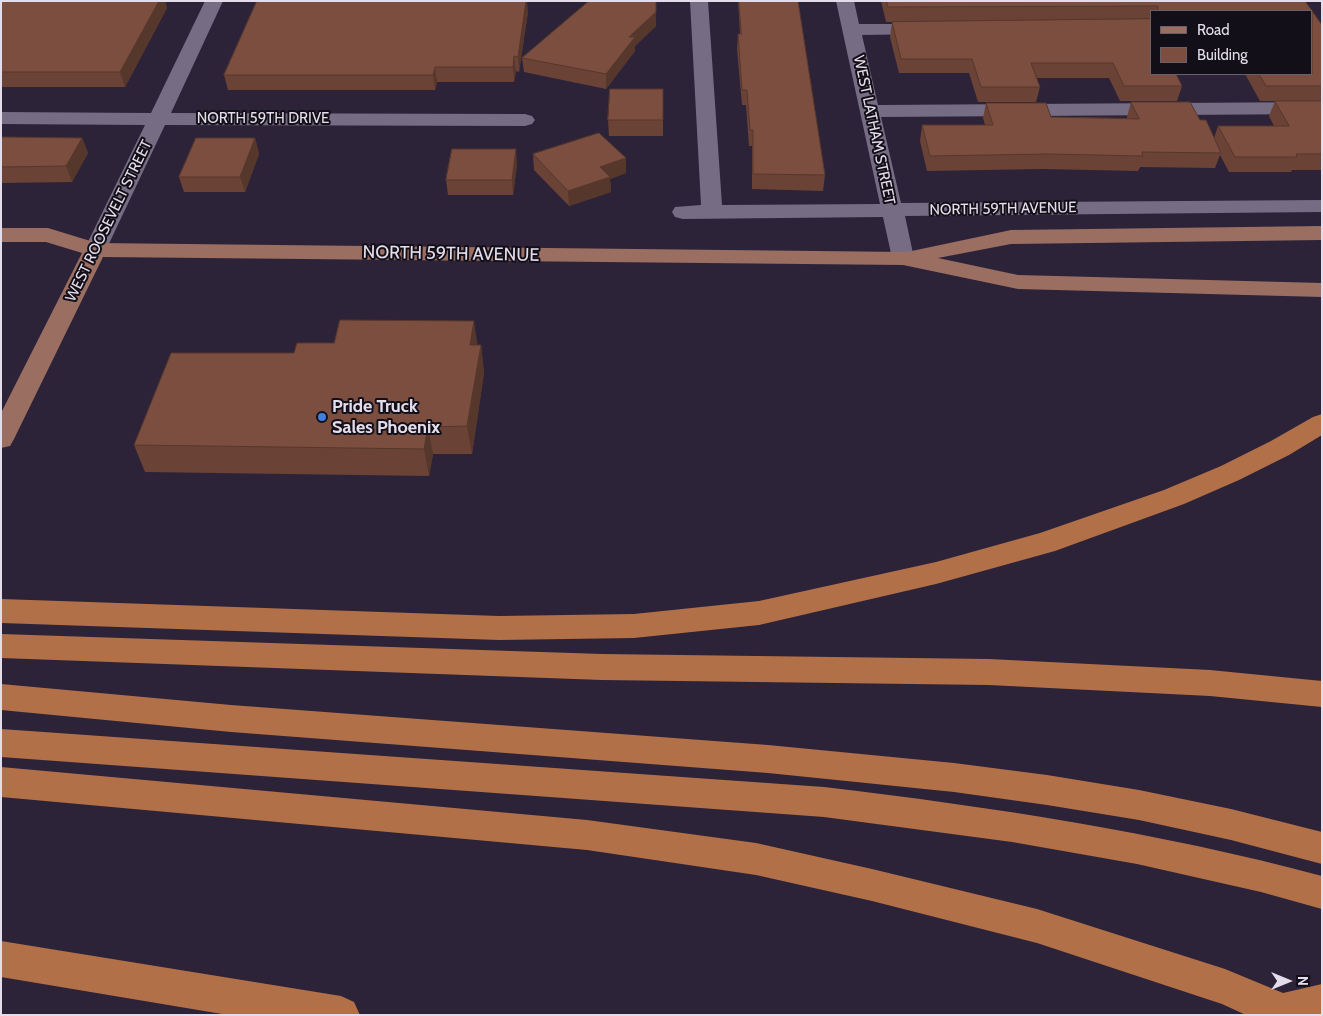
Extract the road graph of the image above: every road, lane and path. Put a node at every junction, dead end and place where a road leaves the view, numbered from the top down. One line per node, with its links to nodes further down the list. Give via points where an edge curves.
1 (214, 1): 9 (street, WEST ROOSEVELT STREET)
2 (699, 1): 14 (street)
3 (846, 1): 5 (street, WEST LATHAM STREET)
4 (941, 29): 5 (street)
5 (852, 30): 7 (street, WEST LATHAM STREET)
6 (1322, 108): 7 (street)
7 (870, 111): 12 (street, WEST LATHAM STREET)
8 (1, 118): 9 (street, NORTH 59TH DRIVE)
9 (158, 119): 10 (street, NORTH 59TH DRIVE); 17 (street, WEST ROOSEVELT STREET)
10 (525, 120)
11 (1322, 206): 12 (street, NORTH 59TH AVENUE)
12 (892, 210): 14 (street, NORTH 59TH AVENUE); 18 (street, WEST LATHAM STREET)
13 (684, 212): 14 (street, NORTH 59TH AVENUE)
14 (712, 212)
15 (1322, 234): 18 (main road, NORTH 59TH AVENUE, via 1011,237)
16 (1, 235): 17 (main road, NORTH 59TH AVENUE, via 48,235)
17 (95, 250): 18 (main road, NORTH 59TH AVENUE); 21 (main road, WEST ROOSEVELT STREET)
18 (903, 258): 19 (main road, NORTH 59TH AVENUE, via 1018,282)
19 (1322, 290)
20 (1322, 422): 22 (highway, via 1230,473 1174,497 1045,543 936,573 759,614 634,626 499,628)
21 (1, 439)
22 (1, 611)
23 (1, 646): 24 (highway, via 602,667 989,672 1210,683)
24 (1322, 694)
25 (10, 697): 28 (highway, via 178,714 842,764 1120,802 1268,832)
26 (1, 743): 29 (highway, via 824,802 959,818 1106,843 1269,877)
27 (1, 782): 34 (highway, via 587,835 756,859 1037,926 1225,987)
28 (1322, 848)
29 (1322, 893)
30 (1, 959): 32 (highway)
31 (1322, 1002): 33 (highway)
32 (341, 1015)
33 (1272, 1015)
34 (1290, 1015)

